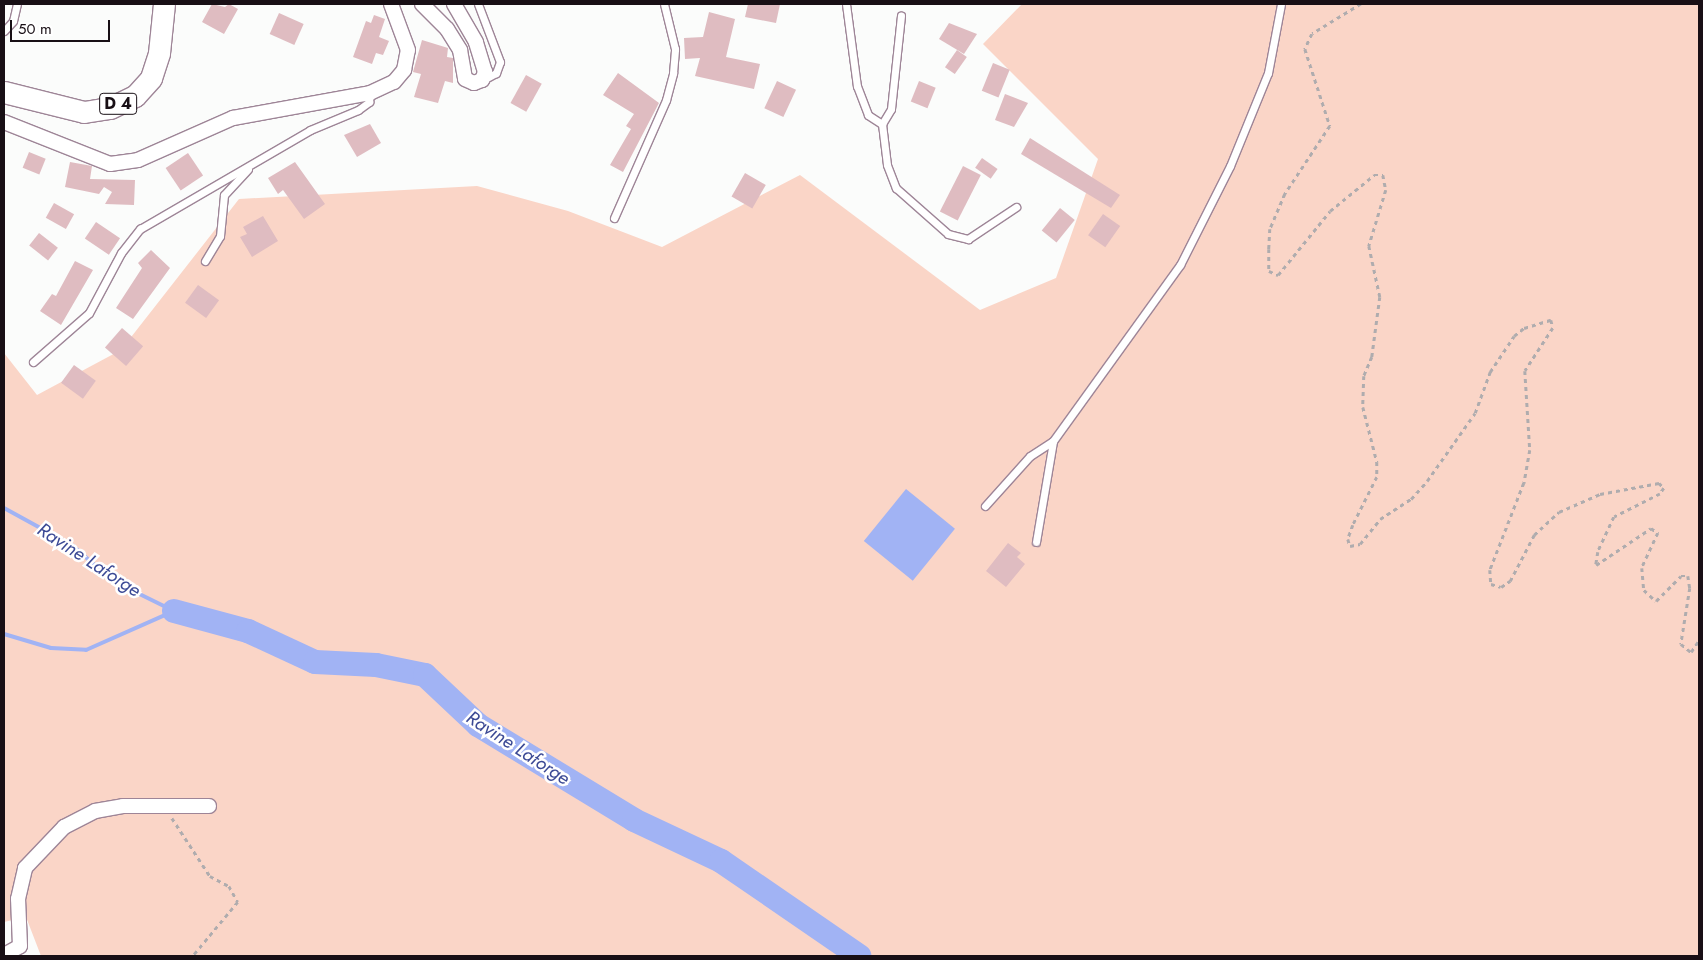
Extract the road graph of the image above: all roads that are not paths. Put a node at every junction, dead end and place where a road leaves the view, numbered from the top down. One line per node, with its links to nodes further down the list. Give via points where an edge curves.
1 (17, 4): 11 (lane, via 13,21)
2 (164, 4): 13 (main road, D 4, via 159,53 151,78 135,96 110,108 84,112)
3 (391, 4): 14 (street, via 400,20 408,50 404,70 394,82)
4 (422, 4): 12 (street, via 447,29 460,50 465,79 474,83)
5 (454, 4): 12 (street, via 476,42 485,72)
6 (478, 4): 12 (lane, via 500,62 496,73)
7 (664, 4): 19 (lane, via 675,49 666,100)
8 (846, 4): 16 (lane, via 858,86 868,115)
9 (1281, 4): 22 (lane, via 1268,73 1230,166 1180,265)
10 (901, 16): 16 (lane, via 891,108)
11 (4, 31)
12 (482, 80)
13 (4, 92)
14 (370, 93): 15 (street, via 233,118 138,160 110,164); 17 (lane, via 369,102 358,110 310,130)
15 (4, 122)
16 (882, 124): 18 (lane, via 887,166 896,188 948,234 968,239)
17 (253, 163): 20 (lane, via 224,195 220,236); 21 (lane, via 140,229 121,253 89,313)
18 (1016, 207)
19 (614, 218)
20 (205, 260)
21 (33, 362)
22 (1053, 441): 23 (lane, via 1030,456); 24 (lane)
23 (985, 506)
24 (1036, 542)
25 (209, 806): 26 (street, via 154,805 95,811 64,826 25,868 18,899 20,946)
26 (4, 955)

